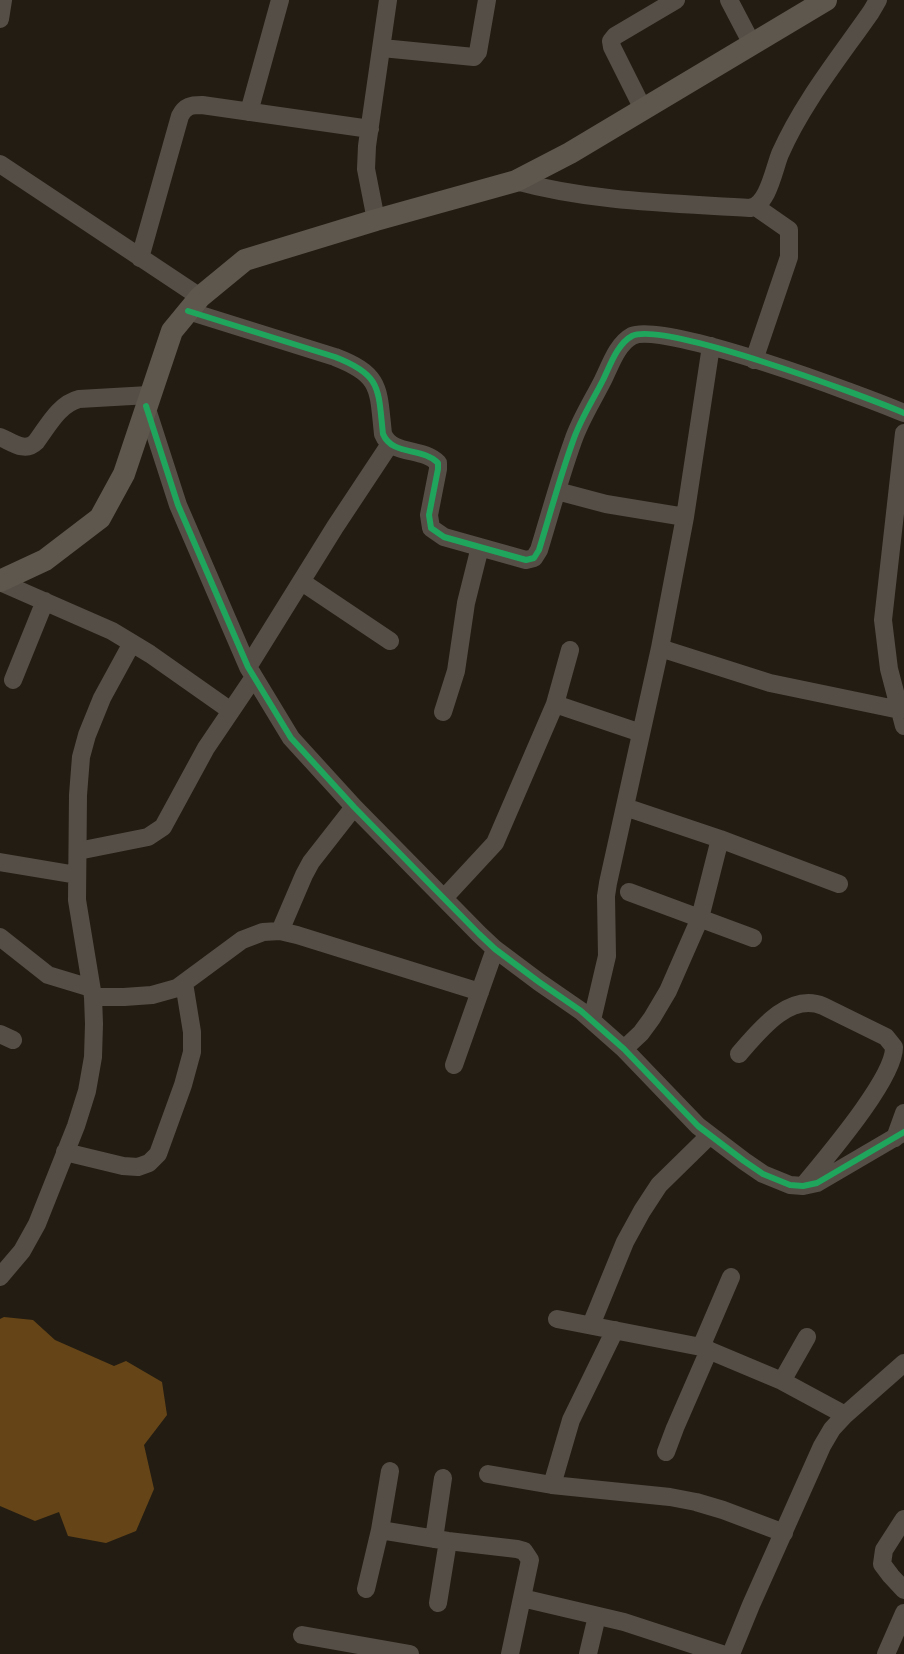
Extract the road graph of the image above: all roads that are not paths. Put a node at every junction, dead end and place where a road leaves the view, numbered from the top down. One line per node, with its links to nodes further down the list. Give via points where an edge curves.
1 (3, 0): 9 (street)
2 (280, 0): 13 (street)
3 (388, 0): 11 (street)
4 (486, 0): 11 (street, via 478,52 474,57)
5 (676, 0): 12 (street, via 611,41)
6 (728, 0): 10 (street)
7 (826, 0): 10 (main road)
8 (878, 0): 17 (street, via 809,101 780,154 763,199)
9 (0, 19)
10 (752, 44): 12 (main road)
11 (382, 48): 14 (street)
12 (643, 110): 16 (main road)
13 (248, 112): 14 (street); 19 (street, via 193,105 183,110)
14 (370, 129): 18 (street, via 366,170)
15 (0, 164): 19 (street)
16 (516, 181): 17 (street, via 585,196); 18 (main road)
17 (756, 207): 22 (street, via 789,230 789,257)
18 (376, 220): 20 (main road, via 245,260)
19 (140, 258): 20 (street)
20 (194, 304): 23 (main road, via 172,331); 27 (street, via 353,364 366,372 379,394 383,434)
21 (711, 346): 22 (street); 28 (street, via 642,334 632,336 623,344 573,440); 29 (street)
22 (754, 360): 24 (street)
23 (148, 401): 26 (street, via 79,399 61,409 32,446 26,448); 32 (main road, via 124,474 100,518 45,560); 39 (street, via 178,505)
24 (904, 413)
25 (904, 433): 30 (street)
26 (0, 437)
27 (390, 444): 31 (street, via 429,456 438,463 429,515 430,528 444,538); 33 (street)
28 (557, 491): 29 (street, via 606,504); 31 (street, via 534,558 526,560)
29 (684, 517): 37 (street)
30 (898, 541): 42 (street, via 883,620 889,670)
31 (480, 548): 44 (street, via 466,603 456,672)
32 (0, 582): 34 (street)
33 (302, 582): 35 (street); 39 (street)
34 (45, 601): 36 (street); 40 (street)
35 (390, 641)
36 (132, 643): 43 (street); 49 (street, via 102,698 81,757)
37 (660, 648): 42 (street, via 770,683); 45 (street)
38 (570, 650): 41 (street)
39 (251, 672): 43 (street); 46 (street, via 291,738)
40 (13, 680)
41 (555, 704): 45 (street); 54 (street, via 495,843)
42 (901, 707)
43 (231, 711): 49 (street, via 195,766 163,827 148,837)
44 (444, 712)
45 (641, 733): 47 (street)
46 (354, 807): 54 (street); 56 (street, via 311,862)
47 (625, 807): 48 (street); 63 (street, via 608,883 606,956)
48 (720, 839): 52 (street); 55 (street)
49 (78, 851): 51 (street)
50 (0, 862): 51 (street)
51 (77, 875): 61 (street, via 77,900)
52 (839, 884)
53 (629, 892): 55 (street)
54 (444, 898): 59 (street)
55 (700, 918): 58 (street); 64 (street, via 660,1005 641,1033)
56 (280, 931): 60 (street, via 263,932 242,940); 62 (street)
57 (0, 937): 61 (street, via 48,975)
58 (753, 938)
59 (495, 949): 62 (street); 63 (street)
60 (184, 984): 61 (street, via 152,994 124,997); 70 (street, via 192,1052 158,1154 138,1168)
61 (92, 992): 70 (street, via 93,1057 87,1091)
62 (480, 992): 66 (street)
63 (592, 1020): 64 (street)
64 (624, 1049): 68 (street)
65 (739, 1054): 71 (street, via 776,1016 804,1002 814,1002 886,1037 894,1047 892,1059 872,1097)
66 (454, 1065)
67 (904, 1113): 69 (street)
68 (710, 1135): 71 (street, via 764,1174 790,1185); 75 (street, via 659,1185 642,1210 625,1242)
69 (899, 1135): 71 (street, via 817,1183)
70 (65, 1152): 72 (street, via 37,1224 22,1251)
71 (803, 1186)
72 (0, 1277)
73 (731, 1277): 78 (street)
74 (557, 1319): 75 (street)
75 (591, 1326): 76 (street)
76 (614, 1330): 78 (street); 86 (street, via 571,1420)
77 (807, 1337): 80 (street)
78 (705, 1349): 80 (street); 82 (street)
79 (904, 1363): 81 (street)
80 (782, 1381): 81 (street)
81 (845, 1415): 89 (street, via 822,1446)
82 (666, 1452)
83 (390, 1471): 88 (street)
84 (488, 1474): 86 (street)
85 (443, 1478): 90 (street)
86 (552, 1485): 89 (street, via 696,1502)
87 (904, 1519): 92 (street, via 884,1550 882,1564)
88 (380, 1530): 90 (street); 91 (street)
89 (784, 1533): 102 (street)
90 (441, 1540): 93 (street, via 524,1551 530,1560); 94 (street)
91 (366, 1589)
92 (904, 1590)
93 (522, 1598): 96 (street); 99 (street)
94 (438, 1603)
95 (904, 1613): 103 (street)
96 (597, 1616): 100 (street); 101 (street)
97 (302, 1634): 98 (street)
98 (410, 1654)
99 (510, 1654)
100 (588, 1654)
101 (722, 1654)
102 (731, 1654)
103 (886, 1654)

